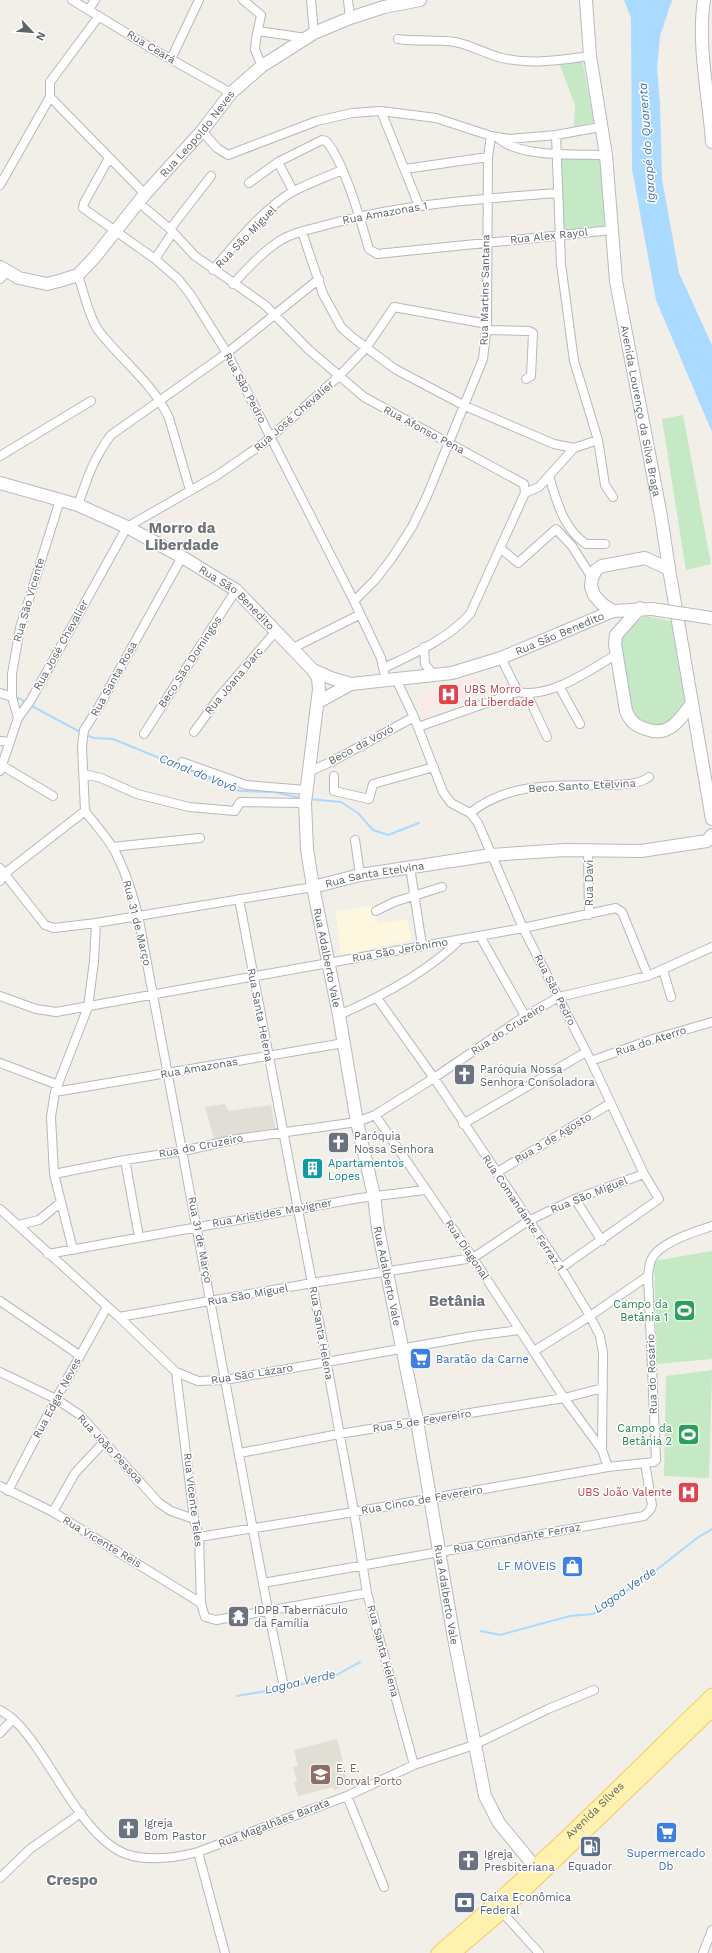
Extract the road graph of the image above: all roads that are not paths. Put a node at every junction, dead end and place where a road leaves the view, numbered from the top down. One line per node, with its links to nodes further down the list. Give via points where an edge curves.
1 (72, 0): 10 (street, Rua Ceará)
2 (95, 0): 10 (street)
3 (199, 0): 17 (street)
4 (243, 0): 13 (street, via 261,15)
5 (311, 0): 14 (street)
6 (348, 0): 12 (street)
7 (420, 0): 12 (street, Rua Leopoldo Neves, via 384,7)
8 (586, 0): 16 (street, Avenida Lourenço da Silva Braga)
9 (704, 0): 26 (street, via 703,39)
10 (89, 9): 11 (street, Rua Ceará)
11 (99, 16): 17 (street, Rua Ceará); 20 (street, via 50,82)
12 (350, 18): 14 (street, Rua Leopoldo Neves)
13 (258, 31): 14 (street); 18 (street, via 255,50)
14 (310, 35): 18 (street, Rua Leopoldo Neves)
15 (398, 39): 16 (street, via 457,42 502,58 523,62)
16 (590, 56): 22 (street, Avenida Lourenço da Silva Braga)
17 (171, 59): 19 (street, Rua Ceará)
18 (262, 66): 19 (street, Rua Leopoldo Neves)
19 (231, 93): 23 (street, Rua Leopoldo Neves)
20 (50, 97): 29 (street); 36 (street)
21 (381, 111): 23 (street, via 323,119 228,155 217,148); 25 (street, via 436,118); 32 (street)
22 (600, 127): 24 (street); 28 (street, Avenida Lourenço da Silva Braga)
23 (202, 130): 39 (street, Rua Leopoldo Neves)
24 (556, 135): 25 (street, via 521,139); 27 (street)
25 (494, 137): 27 (street, via 524,150); 30 (street, Rua Martins Santana)
26 (712, 142)
27 (556, 154): 28 (street); 38 (street)
28 (606, 155): 45 (street, Avenida Lourenço da Silva Braga)
29 (109, 158): 39 (street); 46 (street, Rua São Pedro, via 83,206)
30 (488, 158): 32 (street); 40 (street, Rua Martins Santana)
31 (278, 162): 33 (street, via 322,140 328,142); 35 (street); 37 (street)
32 (405, 168): 41 (street)
33 (342, 170): 37 (street, Rua São Miguel); 43 (street)
34 (211, 176): 44 (street)
35 (249, 183)
36 (0, 185)
37 (293, 191): 51 (street, Rua São Miguel, via 252,226)
38 (557, 192): 40 (street, Rua Amazonas 1); 48 (street)
39 (145, 194): 46 (street, Rua Leopoldo Neves)
40 (487, 199): 41 (street, Rua Amazonas 1); 49 (street, Rua Martins Santana)
41 (419, 206): 43 (street, Rua Amazonas 1)
42 (145, 208): 44 (street, Rua Afonso Pena)
43 (360, 216): 47 (street, Rua Amazonas 1); 49 (street, Rua Alex Rayol, via 369,249 377,254)
44 (172, 230): 50 (street); 51 (street, Rua Afonso Pena, via 195,256)
45 (612, 230): 48 (street, Rua Alex Rayol); 81 (street, Avenida Lourenço da Silva Braga, via 616,281 662,516)
46 (114, 231): 50 (street, Rua São Pedro); 53 (street, Rua Leopoldo Neves)
47 (302, 232): 54 (street); 55 (street, Rua Amazonas 1, via 275,243)
48 (560, 235): 49 (street, Rua Alex Rayol); 66 (street, via 561,264 574,360)
49 (486, 243): 57 (street, Rua Martins Santana)
50 (155, 259): 59 (street, Rua São Pedro, via 178,279 190,294)
51 (213, 270): 55 (street, Rua Afonso Pena)
52 (2, 272): 53 (street, Rua Leopoldo Neves, via 46,284)
53 (78, 275): 63 (street, via 91,318 98,330 132,366)
54 (319, 279): 56 (street); 58 (street, via 323,294 341,327)
55 (233, 284): 56 (street, Rua Afonso Pena)
56 (276, 315): 59 (street); 60 (street, Rua Afonso Pena)
57 (486, 327): 58 (street, Rua José Chevalier, via 396,306 392,308); 61 (street, via 529,331 533,334 531,376); 64 (street, Rua Martins Santana, via 483,359)
58 (366, 348): 60 (street, Rua José Chevalier); 64 (street, via 402,373)
59 (227, 353): 63 (street); 65 (street, Rua São Pedro)
60 (339, 376): 65 (street, Rua José Chevalier); 67 (street, Rua Afonso Pena, via 364,397)
61 (526, 379)
62 (91, 400): 69 (street)
63 (158, 400): 72 (street, via 169,418); 76 (street, via 110,435 91,467)
64 (465, 406): 67 (street, Rua Martins Santana); 68 (street, via 554,444)
65 (271, 438): 72 (street, Rua José Chevalier, via 216,476); 84 (street, Rua São Pedro)
66 (598, 440): 68 (street); 74 (street, via 605,485)
67 (449, 443): 73 (street, Rua Afonso Pena, via 520,480 525,486); 84 (street, Rua Martins Santana, via 412,527 375,580)
68 (574, 448): 70 (street)
69 (0, 456)
70 (549, 476): 73 (street, via 539,487); 78 (street, via 569,528 586,544)
71 (0, 483): 75 (street, Rua São Benedito)
72 (190, 490): 77 (street, Rua José Chevalier)
73 (525, 493): 79 (street)
74 (613, 498)
75 (60, 500): 76 (street, Rua São Benedito); 101 (street, Rua São Vicente, via 20,628)
76 (78, 505): 77 (street, Rua São Benedito)
77 (127, 527): 80 (street, Rua São Benedito); 106 (street, Rua José Chevalier)
78 (605, 544)
79 (500, 548): 82 (street, via 518,563 556,529 572,546); 90 (street, via 470,614 461,625)
80 (182, 557): 83 (street, Rua São Benedito); 118 (street, Rua Santa Rosa, via 83,733)
81 (669, 569): 82 (street, via 650,559 633,559 602,566 596,570); 104 (street, Avenida Lourenço da Silva Braga)
82 (592, 578): 86 (street, via 594,595)
83 (236, 590): 89 (street, Rua São Benedito); 110 (street, Beco São Domingos)
84 (354, 602): 87 (street, Rua São Pedro)
85 (646, 609): 86 (street, Rua São Benedito); 88 (street, Rua São Benedito, bridge); 92 (street, via 616,635)
86 (613, 612): 93 (street, Rua São Benedito)
87 (359, 615): 91 (street); 95 (street, Rua São Pedro)
88 (712, 618)
89 (276, 632): 91 (street, Rua São Benedito); 109 (street, Rua Joana Darc, via 220,696)
90 (424, 648): 95 (street); 96 (street, via 425,664)
91 (291, 649): 94 (street, Rua São Benedito)
92 (617, 654): 98 (street); 104 (street, via 626,711 630,720 638,727 661,732 676,723)
93 (501, 658): 96 (street, Rua São Benedito, via 465,670); 99 (street)
94 (313, 670): 97 (street, Rua São Benedito); 103 (street, Rua Adalberto Vale, via 319,684)
95 (388, 675): 96 (street, Rua São Benedito); 97 (street, Rua São Benedito); 105 (street, Rua São Pedro)
96 (434, 676)
97 (351, 684): 103 (street, Rua São Benedito)
98 (560, 686): 102 (street); 107 (street)
99 (518, 692): 102 (street); 108 (street)
100 (0, 693): 101 (street)
101 (11, 694): 106 (street, Rua São Vicente)
102 (527, 694): 111 (street)
103 (318, 702): 117 (street, Rua Adalberto Vale)
104 (692, 703): 125 (street, Avenida Lourenço da Silva Braga)
105 (414, 717): 108 (street, Rua São Pedro); 117 (street, Beco da Vovó)
106 (18, 718): 113 (street)
107 (580, 724)
108 (418, 727): 116 (street, Rua São Pedro)
109 (194, 732)
110 (144, 734)
111 (547, 737)
112 (0, 741): 113 (street)
113 (10, 742): 115 (street)
114 (182, 762): 122 (street, via 246,785)
115 (1, 768): 121 (street)
116 (434, 768): 119 (street, via 373,784 369,799 334,791); 124 (street, Rua São Pedro, via 443,792 451,803)
117 (308, 772): 122 (street, Rua Adalberto Vale)
118 (84, 774): 122 (street, via 101,778 136,794 189,807 235,811 240,802); 123 (street, Rua Santa Rosa)
119 (334, 776)
120 (649, 777): 124 (street, Beco Santo Etelvina, via 636,784 516,790 498,795)
121 (53, 796)
122 (305, 797): 135 (street, Rua Adalberto Vale, via 306,842)
123 (85, 811): 129 (street, Rua 31 de Março); 133 (street)
124 (470, 813): 131 (street, Rua São Pedro, via 478,823)
125 (712, 819)
126 (712, 835): 130 (street, Rua Santa Etelvina, via 707,841 698,844 641,851)
127 (200, 838): 129 (street)
128 (355, 840): 134 (street)
129 (112, 847): 140 (street, Rua 31 de Março, via 126,875)
130 (588, 851): 131 (street, Rua Santa Etelvina); 141 (street, Rua Davi)
131 (492, 855): 132 (street, Rua Santa Etelvina); 143 (street, Rua São Pedro)
132 (410, 867): 134 (street, Rua Santa Etelvina); 137 (street)
133 (1, 874): 142 (street, Rua Santa Etelvina, via 45,925 54,928)
134 (360, 875): 135 (street, Rua Santa Etelvina)
135 (313, 887): 138 (street, Rua Santa Etelvina); 148 (street, Rua Adalberto Vale)
136 (442, 887): 137 (street)
137 (414, 895): 139 (street); 146 (street)
138 (239, 899): 140 (street, Rua Santa Etelvina); 151 (street, Rua Santa Helena)
139 (376, 911)
140 (138, 915): 142 (street, Rua Santa Etelvina); 152 (street, Rua 31 de Março)
141 (589, 915): 143 (street, Rua São Jerônimo); 150 (street, Rua São Jerônimo, via 616,908 622,912)
142 (96, 923): 157 (street)
143 (523, 928): 144 (street, Rua São Jerônimo); 154 (street, Rua São Pedro)
144 (480, 936): 145 (street, Rua São Jerônimo); 159 (street)
145 (461, 939): 146 (street, Rua São Jerônimo); 156 (street, via 446,953)
146 (422, 945): 148 (street, Rua São Jerônimo)
147 (712, 947): 149 (street, Rua do Cruzeiro)
148 (329, 962): 151 (street, Rua São Jerônimo); 158 (street, Rua Adalberto Vale)
149 (663, 970): 150 (street, Rua do Cruzeiro); 155 (street)
150 (648, 976): 154 (street, Rua do Cruzeiro)
151 (253, 977): 152 (street, Rua São Jerônimo); 163 (street, Rua Santa Helena)
152 (154, 995): 157 (street, Rua São Jerônimo); 166 (street, Rua 31 de Março)
153 (0, 996): 157 (street, Rua São Jerônimo, via 46,1012)
154 (559, 997): 159 (street, Rua do Cruzeiro); 162 (street, Rua São Pedro)
155 (671, 997)
156 (377, 998): 158 (street); 167 (street, Rua Comandante Ferraz 1)
157 (88, 1007): 168 (street)
158 (339, 1015): 161 (street, Rua Adalberto Vale)
159 (525, 1016): 167 (street, Rua do Cruzeiro)
160 (712, 1022): 164 (street, Rua do Aterro)
161 (344, 1043): 163 (street, Rua Amazonas); 171 (street, Rua Adalberto Vale)
162 (586, 1052): 164 (street, Rua São Pedro); 172 (street)
163 (268, 1055): 166 (street, Rua Amazonas); 173 (street, Rua Santa Helena)
164 (591, 1061): 169 (street, Rua São Pedro)
165 (0, 1062): 168 (street)
166 (168, 1074): 168 (street, Rua Amazonas); 174 (street, Rua 31 de Março)
167 (434, 1078): 170 (street, Rua do Cruzeiro); 172 (street, Rua Comandante Ferraz 1)
168 (56, 1088): 177 (street, via 51,1117)
169 (611, 1103): 176 (street, Rua 3 de Agosto); 178 (street, Rua São Pedro)
170 (375, 1115): 171 (street, Rua do Cruzeiro); 179 (street, Rua Diagonal)
171 (357, 1122): 173 (street, Rua do Cruzeiro); 180 (street, Rua Adalberto Vale)
172 (462, 1124): 176 (street, Rua Comandante Ferraz 1)
173 (282, 1132): 174 (street, Rua do Cruzeiro, via 219,1142); 184 (street, Rua Santa Helena)
174 (183, 1151): 175 (street, Rua do Cruzeiro); 188 (street, Rua 31 de Março)
175 (125, 1160): 177 (street, Rua do Cruzeiro); 189 (street)
176 (496, 1172): 185 (street, Rua Comandante Ferraz 1)
177 (54, 1174): 182 (street)
178 (644, 1174): 181 (street, Rua São Miguel); 190 (street, Rua São Pedro, via 659,1199)
179 (425, 1190): 180 (street, Rua Aristides Mavigner); 193 (street, Rua Diagonal)
180 (374, 1196): 184 (street, Rua Aristides Mavigner); 195 (street, Rua Adalberto Vale)
181 (575, 1198): 185 (street, Rua São Miguel); 190 (street)
182 (60, 1203): 186 (street, via 39,1220); 191 (street)
183 (0, 1209): 186 (street, Rua São Lázaro)
184 (297, 1209): 188 (street, Rua Aristides Mavigner); 197 (street, Rua Santa Helena)
185 (528, 1221): 193 (street, Rua São Miguel); 194 (street, Rua Comandante Ferraz 1)
186 (19, 1224): 192 (street, Rua São Lázaro)
187 (712, 1226): 196 (street, Rua do Rosário, via 666,1245 654,1254 650,1261)
188 (197, 1227): 189 (street, Rua Aristides Mavigner); 199 (street, Rua 31 de Março)
189 (139, 1237): 191 (street, Rua Aristides Mavigner)
190 (602, 1241): 194 (street, Rua São Pedro)
191 (73, 1250): 192 (street, Rua Aristides Mavigner)
192 (48, 1254): 200 (street, Rua São Lázaro)
193 (473, 1258): 195 (street, Rua São Miguel); 203 (street, Rua Diagonal)
194 (561, 1268): 201 (street, Rua Comandante Ferraz 1)
195 (387, 1271): 197 (street, Rua São Miguel); 204 (street, Rua Adalberto Vale)
196 (648, 1276): 201 (street); 219 (street, Rua do Rosário, via 656,1460)
197 (312, 1283): 199 (street, Rua São Miguel); 207 (street, Rua Santa Helena)
198 (0, 1301): 206 (street)
199 (211, 1301): 202 (street, Rua São Miguel); 210 (street, Rua 31 de Março)
200 (108, 1307): 202 (street, Rua São Lázaro); 206 (street, Rua Edgar Neves)
201 (590, 1316): 205 (street); 211 (street, Rua Comandante Ferraz 1, via 600,1336 603,1353)
202 (119, 1317): 209 (street, Rua São Lázaro)
203 (519, 1330): 204 (street, Rua São Lázaro); 205 (street, Rua Diagonal)
204 (401, 1350): 207 (street, Rua São Lázaro); 214 (street, Rua Adalberto Vale)
205 (534, 1352): 212 (street, Rua Diagonal)
206 (80, 1355): 213 (street, Rua Edgar Neves)
207 (326, 1362): 210 (street, Rua São Lázaro); 215 (street, Rua Santa Helena)
208 (0, 1372): 213 (street, Rua João Pessoa)
209 (176, 1372): 210 (street, Rua São Lázaro, via 198,1381); 226 (street, Rua Vicente Teles)
210 (225, 1380): 218 (street, Rua 31 de Março)
211 (603, 1388): 212 (street, Rua 5 de Fevereiro); 217 (street, Rua Comandante Ferraz 1)
212 (564, 1398): 214 (street, Rua 5 de Fevereiro); 217 (street, Rua Diagonal)
213 (56, 1399): 216 (street, Rua João Pessoa, via 80,1416); 222 (street, Rua Edgar Neves)
214 (417, 1421): 215 (street, Rua 5 de Fevereiro); 223 (street, Rua Adalberto Vale)
215 (339, 1434): 218 (street, Rua 5 de Fevereiro); 225 (street, Rua Santa Helena)
216 (104, 1442): 224 (street, via 76,1473); 226 (street, Rua João Pessoa, via 159,1503)
217 (602, 1450): 220 (street, Rua Diagonal)
218 (240, 1453): 227 (street, Rua 31 de Março)
219 (646, 1463): 220 (street, Rua Cinco de Fevereiro); 229 (street, Rua Comandante Ferraz, via 652,1505 644,1516)
220 (608, 1467): 223 (street, Rua Cinco de Fevereiro)
221 (0, 1486): 222 (street, Rua Vicente Reis)
222 (8, 1491): 224 (street, Rua Vicente Reis)
223 (429, 1498): 225 (street, Rua Cinco de Fevereiro); 229 (street, Rua Adalberto Vale)
224 (53, 1512): 233 (street, Rua Vicente Reis)
225 (354, 1512): 227 (street, Rua Cinco de Fevereiro); 230 (street, Rua Santa Helena)
226 (194, 1519): 228 (street, Rua Vicente Teles)
227 (253, 1527): 228 (street, Rua Cinco de Fevereiro); 231 (street, Rua 31 de Março)
228 (199, 1537): 233 (street, Rua Vicente Teles)
229 (438, 1551): 230 (street, Rua Comandante Ferraz); 242 (street, Rua Adalberto Vale)
230 (362, 1565): 231 (street, Rua Comandante Ferraz); 232 (street, Rua Santa Helena)
231 (263, 1583): 234 (street, Rua 31 de Março)
232 (367, 1593): 234 (street); 243 (street, Rua Santa Helena)
233 (201, 1603): 234 (street, Rua Vicente Teles, via 205,1617 216,1620)
234 (268, 1610): 235 (street, Rua 31 de Março)
235 (283, 1682)
236 (594, 1690): 242 (street, Rua Magalhães Barata)
237 (712, 1695): 247 (main road, Avenida Silves, via 596,1810)
238 (0, 1710): 240 (street, Rua Magalhães Barata)
239 (712, 1710): 250 (main road, Avenida Silves)
240 (13, 1719): 241 (street); 245 (street, Rua Magalhães Barata, via 48,1762)
241 (0, 1733)
242 (474, 1745): 243 (street, Rua Magalhães Barata); 247 (street, Rua Adalberto Vale, via 485,1796 491,1809 499,1823)
243 (414, 1765): 244 (street, Rua Magalhães Barata)
244 (347, 1796): 246 (street, Rua Magalhães Barata); 249 (street)
245 (81, 1813): 246 (street, Rua Magalhães Barata, via 95,1831 125,1853 143,1858 164,1858); 248 (street, via 30,1850)
246 (198, 1852): 252 (street)
247 (535, 1866): 253 (main road, Avenida Silves)
248 (0, 1878)
249 (384, 1887)
250 (502, 1912): 254 (main road, Avenida Silves); 255 (street)
251 (712, 1930): 256 (street)
252 (225, 1953)
253 (438, 1953)
254 (454, 1953)
255 (540, 1953)
256 (703, 1953)

